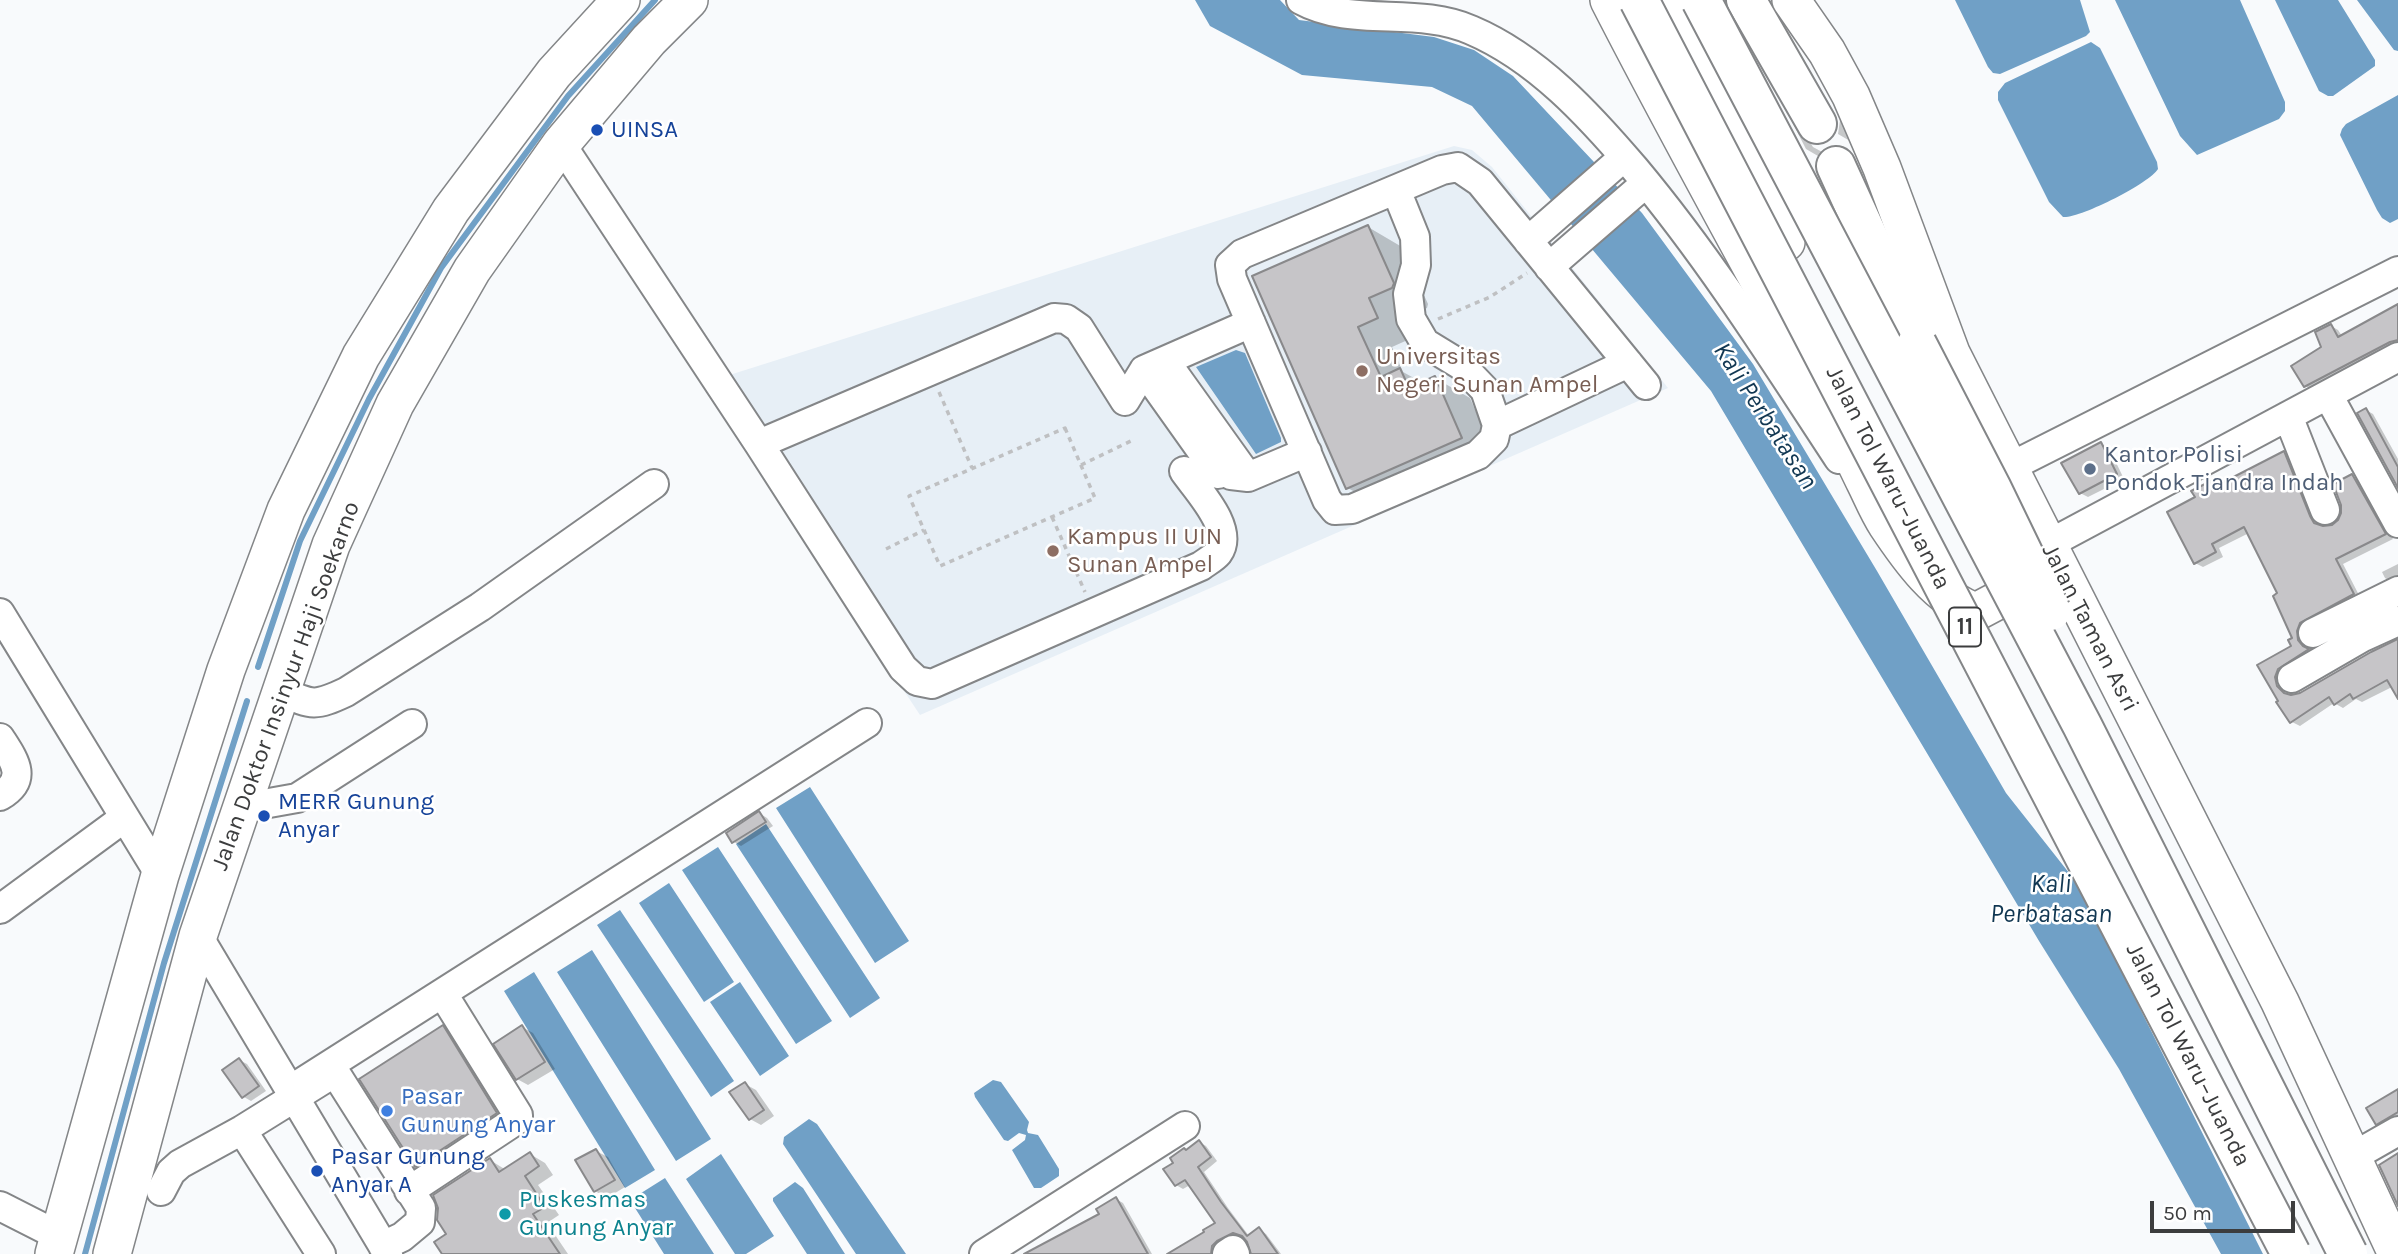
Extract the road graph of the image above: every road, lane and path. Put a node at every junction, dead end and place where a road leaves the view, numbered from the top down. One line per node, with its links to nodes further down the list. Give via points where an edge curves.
1 (621, 0): 50 (main road, via 554,73 451,210 361,356 286,510)
2 (689, 0): 11 (main road, Jalan Doktor Insinyur Haji Soekarno)
3 (1301, 0): 12 (street, via 1340,14 1409,16 1470,29 1527,63 1574,102)
4 (1609, 0): 39 (main road, via 1827,404)
5 (1639, 0): 79 (highway, Jalan Tol Waru–Juanda / 11, bridge)
6 (1662, 0): 45 (main road)
7 (1701, 0): 61 (highway, 11, bridge)
8 (1746, 0): 10 (highway)
9 (1791, 0): 33 (main road, Jalan Taman Asri, via 1828,52 1851,96 1943,334)
10 (1817, 124)
11 (561, 144): 29 (street); 52 (main road, Jalan Doktor Insinyur Haji Soekarno, via 472,270 395,404 331,545)
12 (1617, 163): 14 (street); 16 (street)
13 (1836, 166): 61 (highway, bridge, via 1916,344 1992,489 2178,882)
14 (1639, 189): 16 (street); 39 (street, via 1706,259)
15 (1396, 190): 16 (street, via 1458,167 1480,182); 18 (street, via 1242,254 1230,265); 19 (street, via 1415,237 1416,265 1408,294)
16 (1547, 249): 19 (path, via 1490,298); 21 (street)
17 (2398, 271): 33 (street)
18 (1251, 323): 22 (street); 30 (street)
19 (1416, 328): 27 (street, via 1425,343 1461,365 1485,390)
20 (2398, 357): 25 (street)
21 (1628, 363): 24 (street); 27 (street)
22 (1154, 365): 23 (street, via 1125,401 1079,328 1066,319 1054,318); 34 (street); 35 (street)
23 (929, 371): 29 (street); 32 (path)
24 (1646, 385)
25 (2328, 395): 26 (street); 40 (street)
26 (2288, 416): 37 (street); 43 (street)
27 (1497, 425): 30 (street, via 1494,439 1478,456 1352,509 1335,510 1327,500)
28 (1131, 441): 31 (path)
29 (759, 444): 47 (street, via 903,668 917,681 932,684)
30 (1307, 452): 35 (street)
31 (1081, 465): 32 (path, via 1065,428); 38 (path, via 1096,498)
32 (972, 468): 41 (path, via 909,496)
33 (2008, 468): 43 (main road, Jalan Taman Asri)
34 (1218, 474): 35 (street); 47 (street, via 1184,471 1221,524 1223,540 1217,554)
35 (1248, 477)
36 (654, 484): 52 (street, via 480,607 346,692 327,701 307,703)
37 (2325, 510)
38 (1052, 517): 41 (path, via 940,566); 47 (path)
39 (1886, 523): 45 (main road, via 1929,579 1961,606)
40 (2398, 523)
41 (924, 530): 42 (path)
42 (886, 549)
43 (2053, 556): 45 (main road); 68 (main road, Jalan Taman Asri)
44 (2398, 591): 49 (street)
45 (1976, 612): 80 (main road)
46 (0, 613): 58 (street)
47 (1094, 613)
48 (2398, 621): 51 (street)
49 (2313, 633)
50 (226, 670): 52 (main road); 59 (main road)
51 (2292, 678)
52 (280, 691): 57 (main road, Jalan Doktor Insinyur Haji Soekarno)
53 (867, 723): 63 (street)
54 (412, 724): 57 (street, via 297,798)
55 (0, 738): 56 (street, via 16,773 16,782)
56 (0, 796)
57 (241, 807): 62 (main road, Jalan Doktor Insinyur Haji Soekarno)
58 (124, 818): 59 (street); 60 (street)
59 (160, 875): 72 (main road)
60 (0, 909)
61 (2186, 931): 81 (highway, 11, bridge)
62 (198, 936): 64 (street); 74 (main road, Jalan Doktor Insinyur Haji Soekarno)
63 (443, 994): 64 (street); 70 (street, via 518,1119)
64 (292, 1093): 66 (street); 70 (street, via 335,1075); 73 (street)
65 (1185, 1126): 76 (street)
66 (242, 1130): 69 (street, via 180,1164); 75 (street)
67 (2398, 1131): 68 (street)
68 (2354, 1156): 82 (main road, Jalan Taman Asri)
69 (161, 1191)
70 (410, 1191): 73 (street, via 421,1208 420,1222)
71 (0, 1206): 72 (street)
72 (57, 1245)
73 (385, 1250)
74 (112, 1254)
75 (321, 1254)
76 (984, 1254)
77 (1227, 1254): 78 (street, via 1233,1250)
78 (1235, 1254)
79 (2291, 1254)
80 (2308, 1254)
81 (2348, 1254)
82 (2397, 1254)

